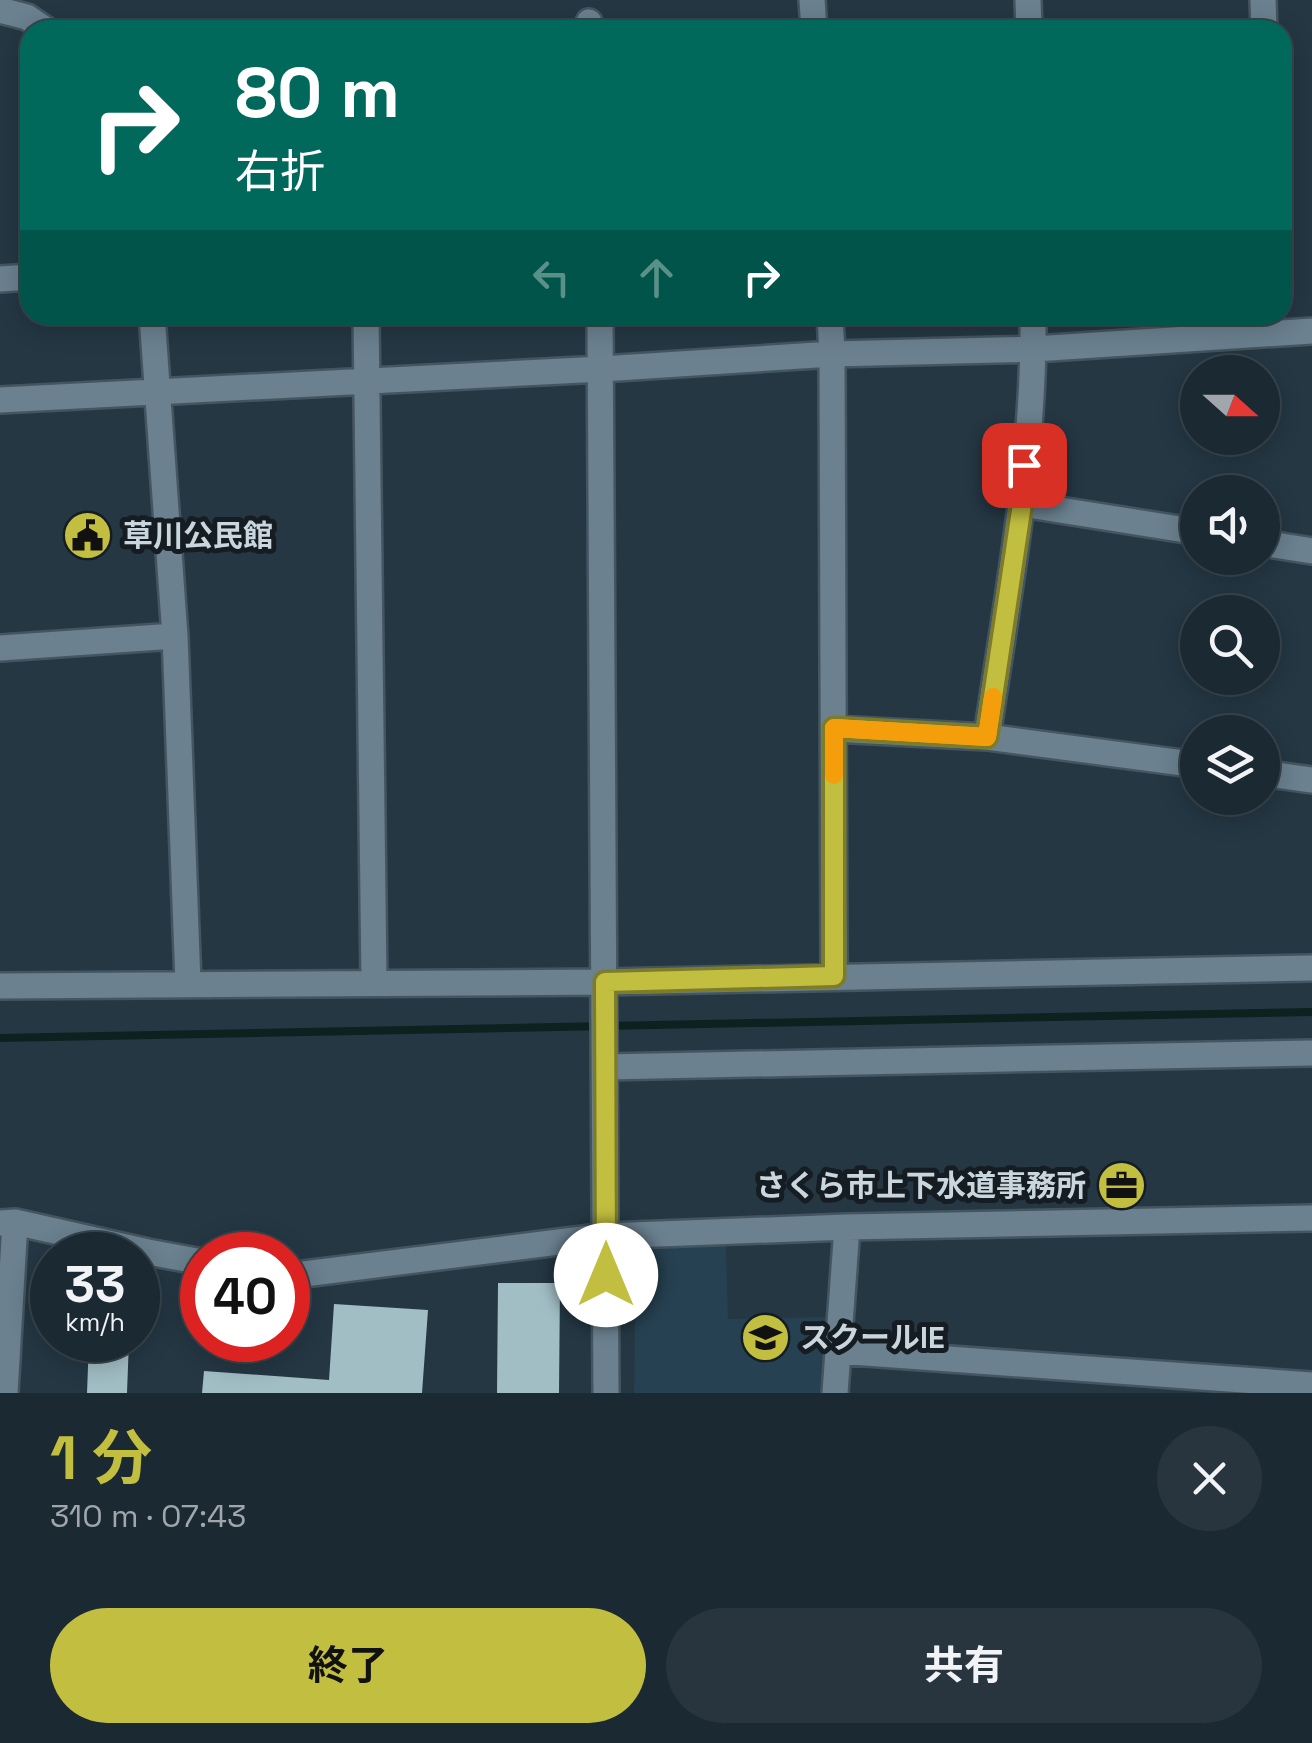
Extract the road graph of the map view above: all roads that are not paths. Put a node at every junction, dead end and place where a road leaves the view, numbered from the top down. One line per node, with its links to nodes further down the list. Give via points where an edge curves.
1 (0, 10): 2 (street)
2 (31, 20)
3 (153, 325): 15 (street)
4 (366, 325): 14 (street)
5 (600, 325): 13 (street)
6 (831, 325): 12 (street)
7 (1033, 325): 11 (street)
8 (1267, 325): 11 (street)
9 (1282, 325): 10 (street)
10 (1312, 331)
11 (1034, 348): 12 (street); 17 (street)
12 (832, 354): 13 (street); 23 (street)
13 (602, 369): 14 (street); 31 (street)
14 (368, 380): 15 (street); 30 (street)
15 (159, 393): 16 (street); 21 (street)
16 (0, 400)
17 (1022, 504): 18 (street); 24 (street)
18 (1180, 529)
19 (1280, 545): 20 (street)
20 (1312, 550)
21 (176, 636): 22 (street); 32 (street)
22 (0, 648)
23 (834, 728): 24 (street); 29 (street)
24 (987, 737): 25 (street)
25 (1180, 762)
26 (1280, 776): 27 (street)
27 (1312, 780)
28 (1312, 968): 29 (street)
29 (834, 976): 31 (street)
30 (374, 982): 31 (street); 32 (street)
31 (605, 982): 35 (street)
32 (188, 983): 33 (street)
33 (0, 986)
34 (1312, 1052): 35 (street)
35 (605, 1067): 39 (street)
36 (1312, 1218): 38 (street)
37 (8, 1222): 40 (street); 44 (street)
38 (847, 1228): 39 (street); 42 (street)
39 (606, 1236): 41 (street); 45 (street)
40 (180, 1258)
41 (310, 1273)
42 (838, 1351): 43 (street); 46 (street)
43 (1312, 1385)
44 (5, 1393)
45 (606, 1393)
46 (834, 1393)

